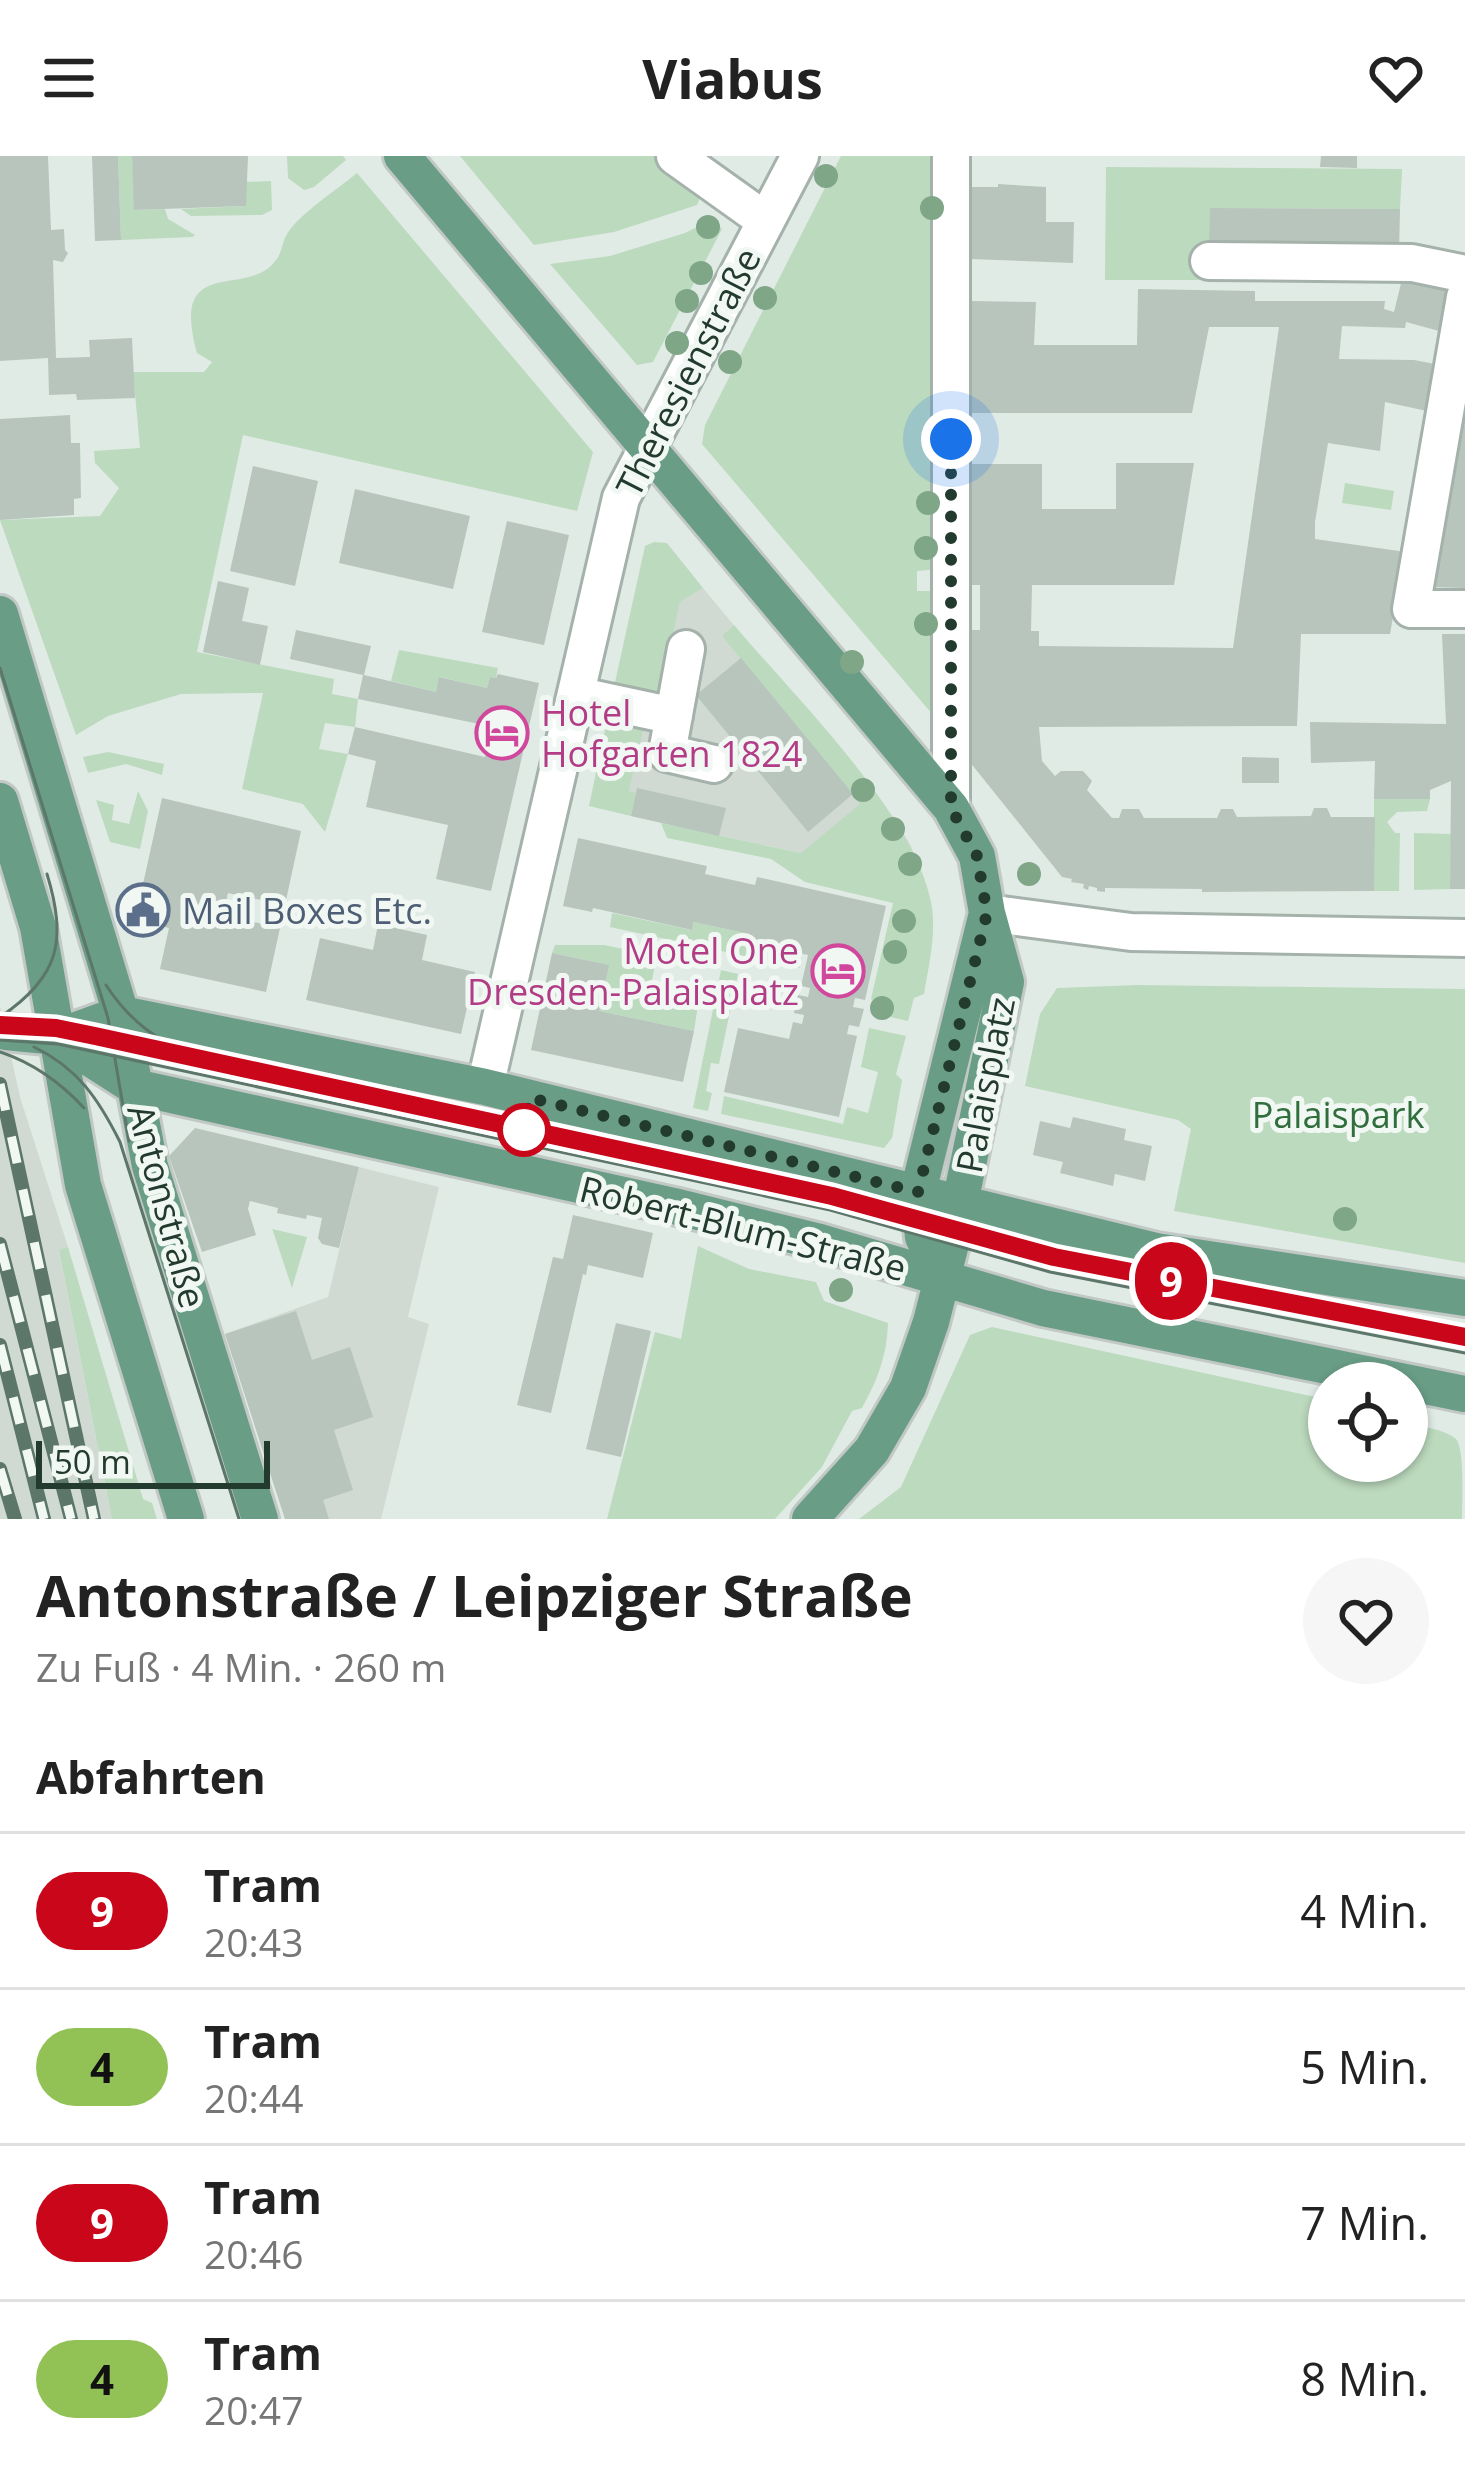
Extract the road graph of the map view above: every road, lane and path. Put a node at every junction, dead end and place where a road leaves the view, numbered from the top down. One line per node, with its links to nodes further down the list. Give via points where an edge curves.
1 (402, 156): 9 (main road)
2 (675, 156): 5 (street)
3 (800, 156): 5 (street, Theresienstraße)
4 (951, 156): 17 (street)
5 (766, 220): 9 (street, Theresienstraße)
6 (1209, 261): 7 (street, via 1266,274)
7 (1465, 274)
8 (1464, 306): 10 (street, via 1411,609)
9 (647, 450): 13 (street, Theresienstraße, via 620,498); 17 (main road)
10 (1465, 609)
11 (0, 614): 20 (main road, Antonstraße)
12 (686, 649): 14 (street)
13 (576, 695): 14 (street); 24 (street, Theresienstraße)
14 (674, 716): 15 (street, via 668,753)
15 (714, 764)
16 (0, 801): 22 (main road, Antonstraße, via 38,927)
17 (951, 808): 18 (main road, via 977,856)
18 (987, 913): 19 (street, via 1131,932); 25 (main road, Palaisplatz); 26 (main road, Palaisplatz, via 1006,982)
19 (1465, 938)
20 (121, 1014): 22 (main road); 23 (main road, Antonstraße); 24 (main road, Robert-Blum-Straße)
21 (6, 1032): 22 (main road)
22 (57, 1037): 23 (main road, Robert-Blum-Straße); 30 (main road, Antonstraße, via 83,1185)
23 (135, 1088): 27 (main road, Robert-Blum-Straße, via 674,1206); 31 (main road, Antonstraße, via 149,1166)
24 (485, 1088): 25 (main road, Robert-Blum-Straße)
25 (918, 1192): 26 (main road, Robert-Blum-Straße); 27 (main road, Palaisplatz, via 923,1237)
26 (960, 1205): 27 (main road, Palaisplatz); 28 (main road, Palaisplatz, via 1156,1251)
27 (943, 1279): 29 (main road, via 1043,1308); 32 (main road, via 908,1388 872,1450)
28 (1465, 1298)
29 (1465, 1394)
30 (186, 1519)
31 (260, 1519)
32 (810, 1519)

